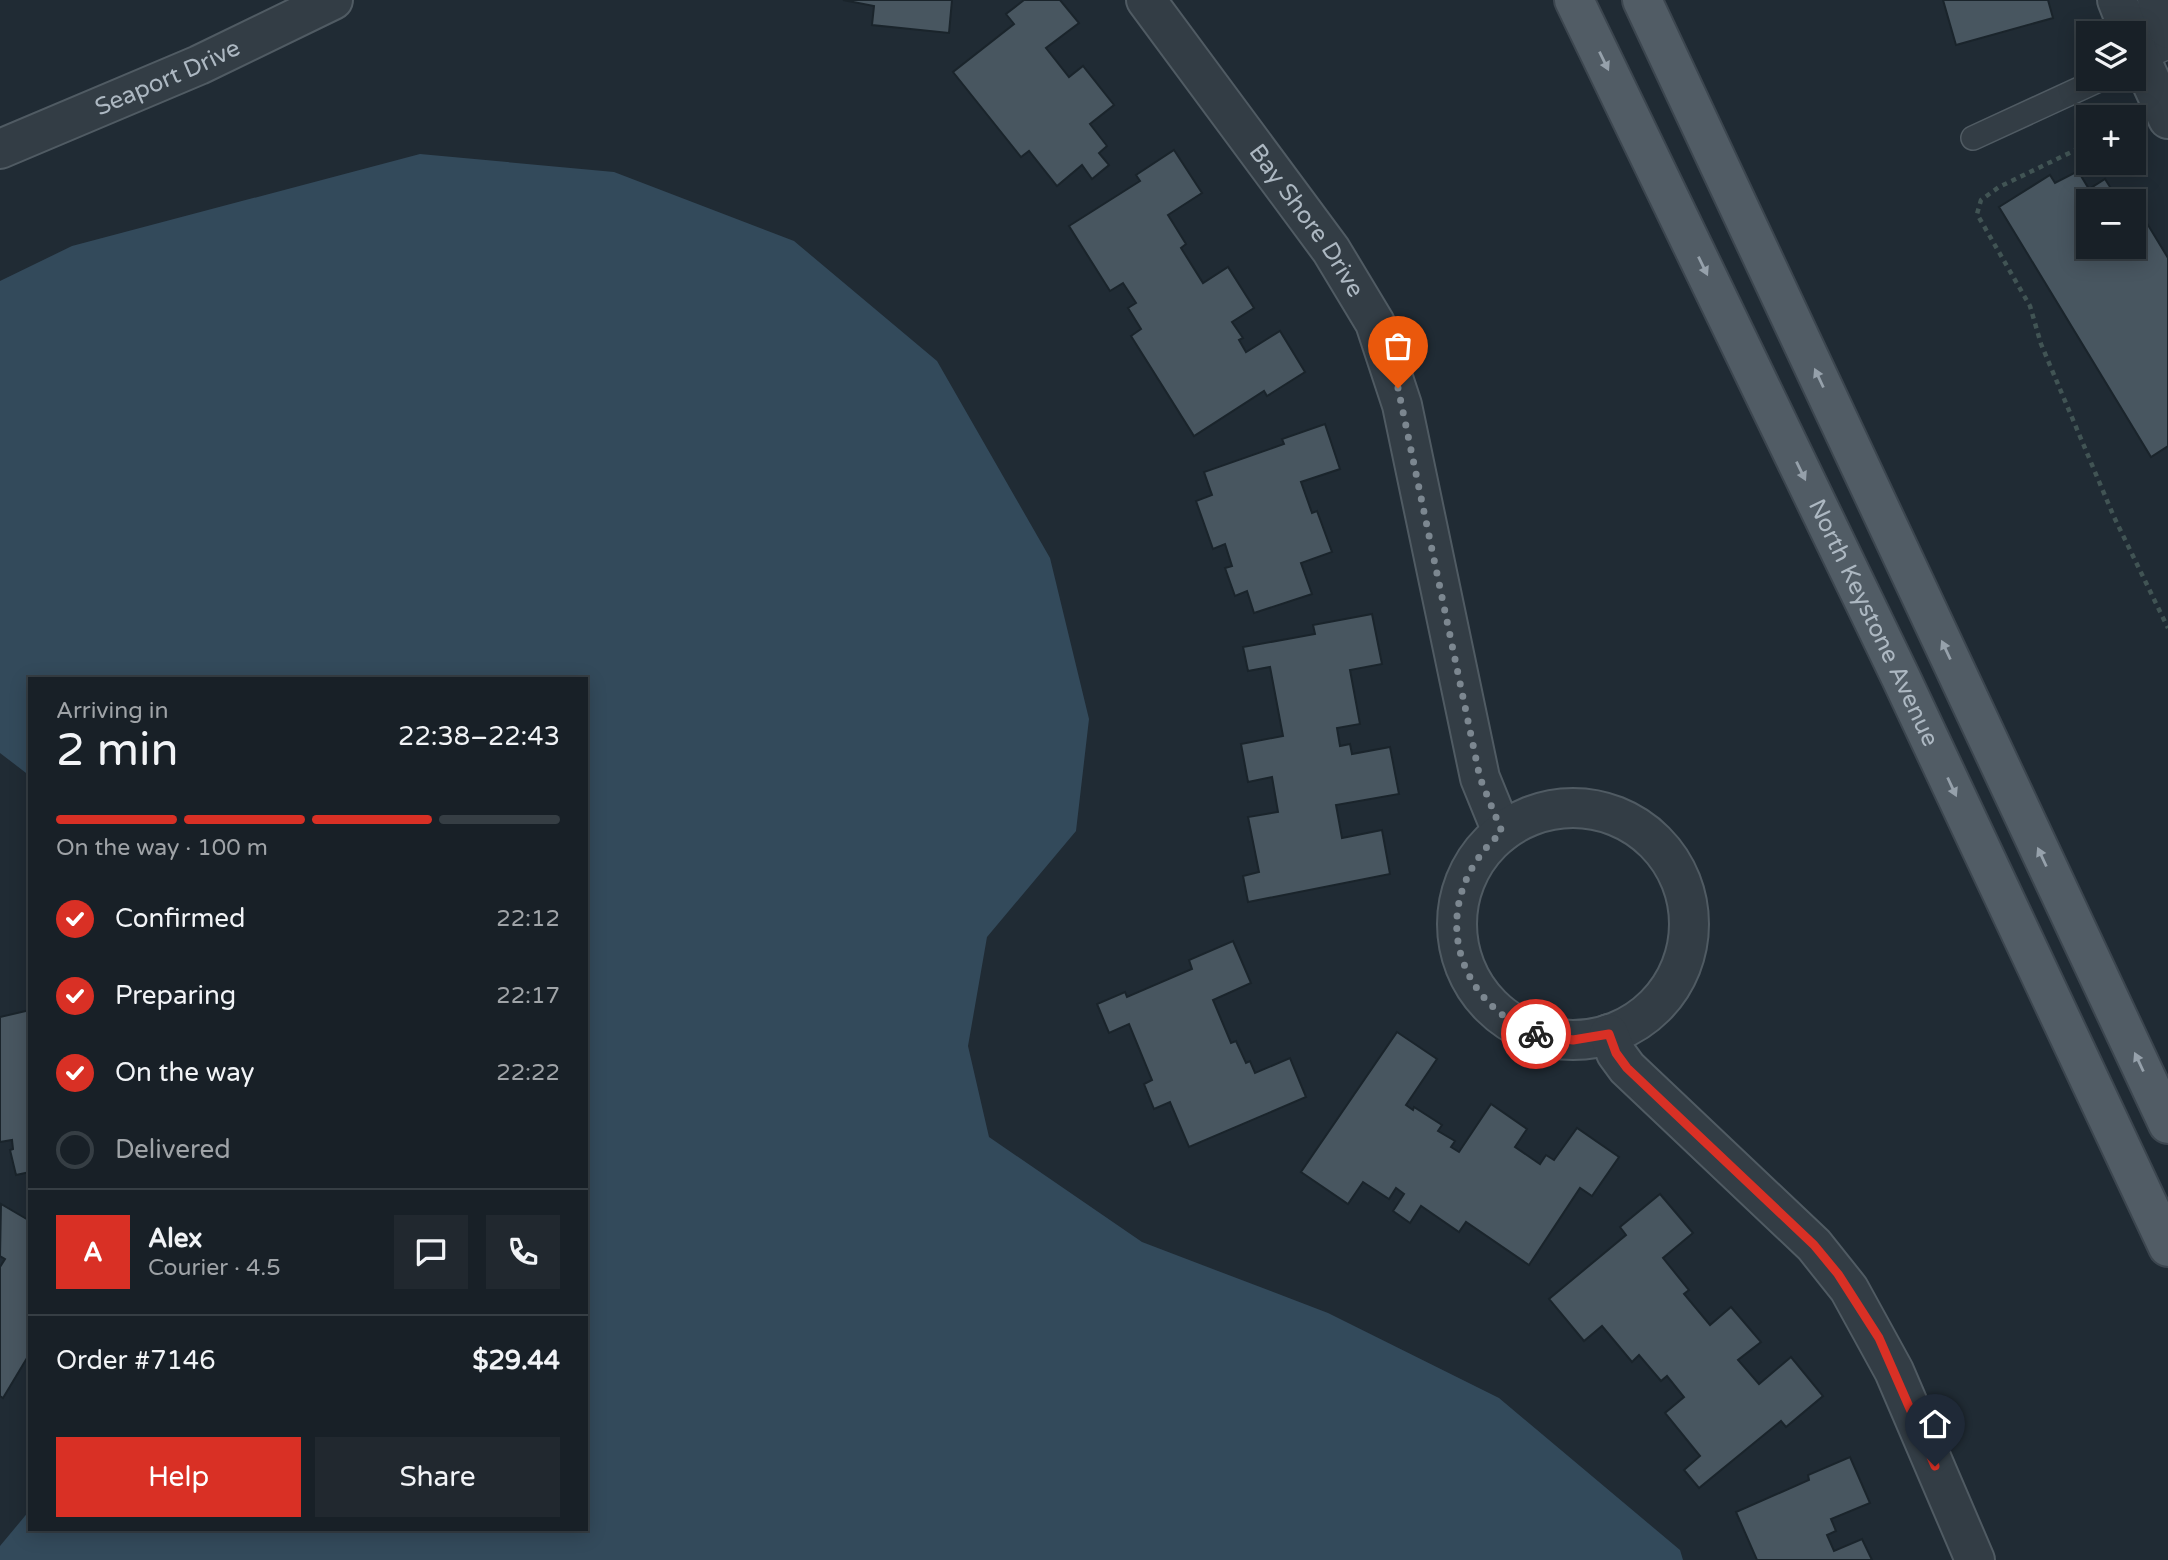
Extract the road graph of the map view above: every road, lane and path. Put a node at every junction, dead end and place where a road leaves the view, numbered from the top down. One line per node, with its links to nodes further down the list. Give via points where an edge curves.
1 (333, 0): 13 (street, Seaport Drive, via 199,65)
2 (1146, 0): 16 (street, Bay Shore Drive, via 1332,250 1375,323 1402,405 1480,778)
3 (1574, 0): 19 (main road, North Keystone Avenue, one-way to 19, via 1907,690)
4 (1642, 0): 18 (main road, North Keystone Avenue, one-way to 4)
5 (2117, 0): 7 (street)
6 (2157, 0): 8 (street)
7 (2127, 21)
8 (2168, 29)
9 (2146, 62): 11 (street)
10 (2076, 91): 12 (lane)
11 (2168, 119)
12 (1973, 138)
13 (0, 149)
14 (2076, 150): 15 (path, via 1998,187 1981,200 1978,214 2030,306 2041,344 2114,517)
15 (2168, 628)
16 (1502, 832): 17 (street, via 1478,859 1458,909 1458,945 1470,979 1506,1019 1538,1035 1573,1040); 17 (street, via 1553,810 1594,810 1633,825 1672,863 1687,902 1685,957 1656,1005)
17 (1609, 1034): 20 (street, via 1627,1068 1814,1245 1849,1289 1895,1371)
18 (2168, 1124)
19 (2168, 1247)
20 (1975, 1560)

